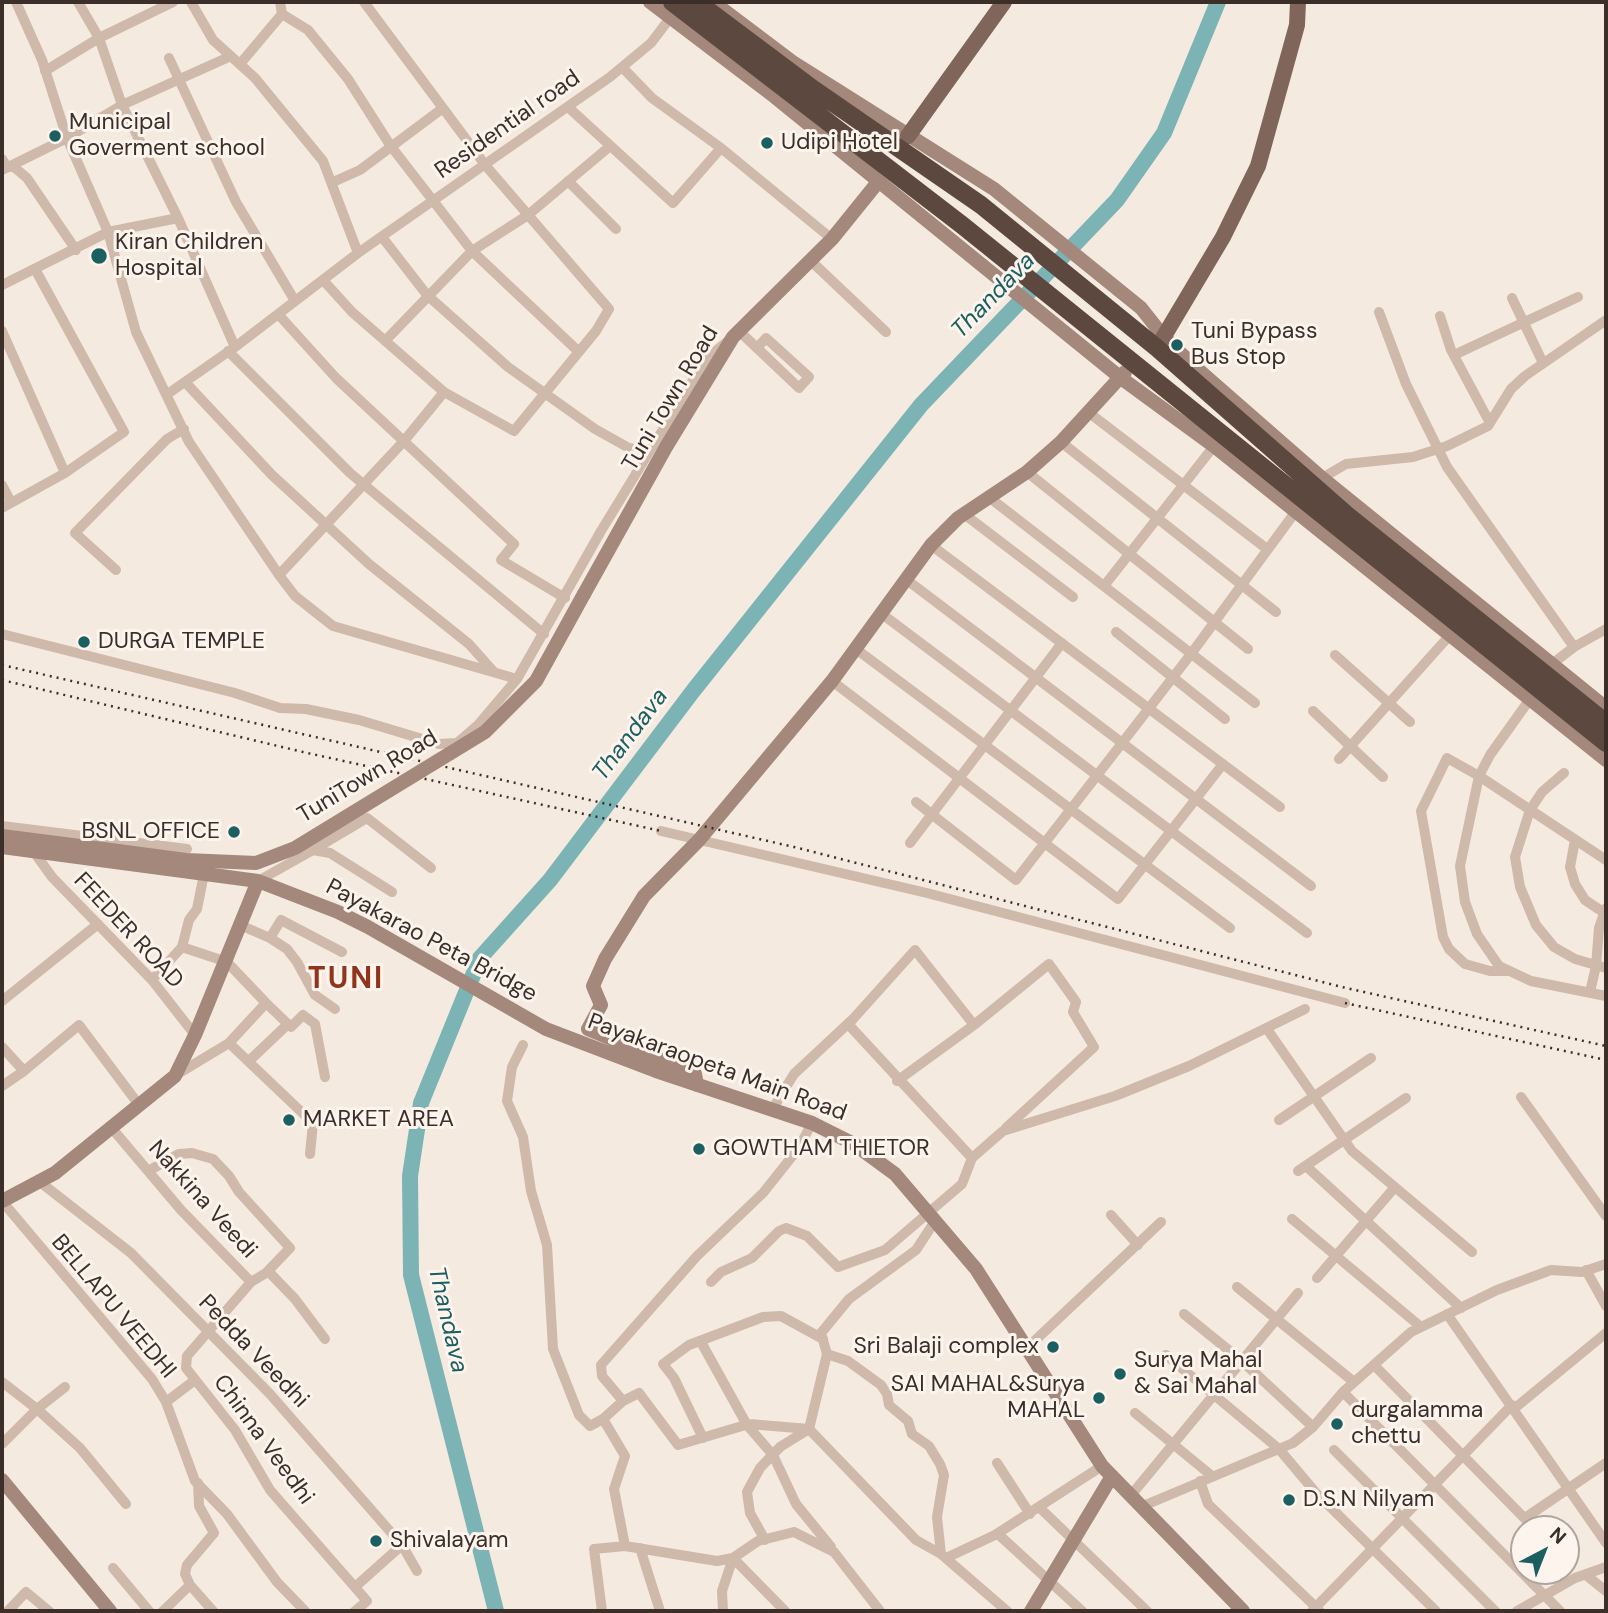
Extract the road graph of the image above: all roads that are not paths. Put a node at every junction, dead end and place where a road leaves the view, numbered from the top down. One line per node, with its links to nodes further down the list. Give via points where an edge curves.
1 (16, 2): 19 (street)
2 (78, 2): 14 (street)
3 (173, 2): 14 (street)
4 (191, 2): 15 (street, via 213,40)
5 (280, 2): 13 (street)
6 (365, 2): 23 (street)
7 (650, 2): 12 (street)
8 (697, 2): 62 (highway, via 981,205 1122,320)
9 (713, 2): 24 (street, via 794,63)
10 (1004, 2): 24 (main road)
11 (1298, 2): 62 (main road, via 1297,25 1258,166 1223,237)
12 (671, 10): 18 (street, Residential road, via 651,43); 33 (street); 38 (highway)
13 (282, 14): 17 (street); 26 (street, via 308,30)
14 (99, 38): 19 (street); 21 (street)
15 (232, 57): 17 (street); 20 (street)
16 (169, 58): 20 (street)
17 (240, 64): 32 (street, via 304,134)
18 (622, 67): 22 (street, Residential road); 28 (street, via 652,98)
19 (45, 71): 25 (street)
20 (178, 80): 21 (street); 52 (street, via 236,202)
21 (122, 105): 25 (street); 36 (street)
22 (568, 107): 27 (street); 30 (street, Residential road)
23 (443, 108): 26 (street); 30 (street)
24 (908, 136): 62 (street, via 994,190 1141,308)
25 (67, 138): 29 (street); 39 (street)
26 (390, 145): 32 (street, via 359,170); 34 (street)
27 (609, 147): 28 (street, via 673,203); 31 (street)
28 (721, 148): 41 (street)
29 (4, 165): 42 (street, via 27,178)
30 (486, 166): 34 (street, Residential road); 35 (street)
31 (568, 181): 35 (street); 37 (street)
32 (333, 182): 44 (street)
33 (878, 183): 38 (street); 41 (street, Tuni Town Road)
34 (436, 200): 40 (street, Residential road); 43 (street)
35 (528, 215): 43 (street); 66 (street, via 609,309)
36 (178, 218): 39 (street); 65 (street)
37 (616, 229)
38 (956, 231): 63 (highway)
39 (108, 232): 42 (street); 74 (street, via 136,331)
40 (382, 237): 44 (street, Residential road); 49 (street)
41 (832, 239): 45 (street, Tuni Town Road)
42 (76, 250): 46 (street)
43 (472, 251): 49 (street); 66 (street)
44 (358, 253): 47 (street, Residential road)
45 (810, 260): 59 (street); 60 (street, Tuni Town Road)
46 (35, 269): 48 (street); 83 (street, via 124,432)
47 (323, 280): 52 (street, Residential road); 61 (street)
48 (2, 285)
49 (427, 295): 61 (street); 72 (street, via 508,367)
50 (1578, 297): 57 (street)
51 (1512, 298): 57 (street)
52 (295, 301): 54 (street, Residential road)
53 (1379, 312): 81 (street, via 1406,384)
54 (278, 314): 65 (street, Residential road); 78 (street)
55 (1440, 316): 67 (street)
56 (1606, 320): 69 (street)
57 (1523, 323): 67 (street); 69 (street)
58 (2, 331): 83 (street)
59 (886, 332)
60 (736, 334): 64 (street); 82 (street, via 706,359); 103 (street, Tuni Town Road)
61 (385, 341): 73 (street)
62 (1160, 342): 85 (street); 135 (highway, via 1348,515)
63 (1099, 347): 68 (highway); 70 (street)
64 (757, 348): 64 (street, via 766,338 809,377 799,388)
65 (231, 349): 71 (street, Residential road); 86 (street)
66 (579, 352): 72 (street)
67 (1454, 355): 76 (street)
68 (1132, 362): 70 (street); 137 (highway)
69 (1543, 363): 76 (street, via 1511,389)
70 (1121, 378): 75 (street); 80 (street)
71 (186, 382): 74 (street, Residential road); 94 (street)
72 (548, 392): 73 (street, via 514,431); 82 (street, via 595,429 629,449)
73 (444, 393): 78 (street)
74 (169, 394): 77 (street)
75 (1088, 412): 79 (street); 88 (street)
76 (1490, 423): 81 (street)
77 (184, 429): 98 (street, via 167,439 75,533); 99 (street)
78 (404, 441): 86 (street); 105 (street, via 514,544 501,560)
79 (1061, 442): 84 (street); 93 (street)
80 (1214, 446): 88 (street); 91 (street)
81 (1440, 449): 85 (street, via 1413,457 1346,464); 115 (street, via 1447,467)
82 (649, 452): 105 (street)
83 (65, 472): 90 (street)
84 (1027, 472): 89 (street); 97 (street)
85 (1322, 478): 120 (street)
86 (363, 484): 94 (street); 112 (street)
87 (2, 485): 90 (street)
88 (1185, 486): 93 (street); 96 (street)
89 (990, 498): 92 (street); 102 (street)
90 (7, 505)
91 (1296, 511): 96 (street); 113 (street)
92 (964, 514): 95 (street); 104 (street)
93 (1157, 518): 97 (street); 101 (street)
94 (327, 525): 99 (street); 121 (street, via 469,644)
95 (931, 545): 100 (street); 114 (street)
96 (1267, 549): 101 (street)
97 (1130, 553): 102 (street); 108 (street)
98 (116, 570)
99 (279, 575): 121 (street, via 295,596 333,626)
100 (907, 580): 107 (street); 123 (street)
101 (1240, 584): 106 (street); 108 (street)
102 (1104, 586): 118 (street)
103 (584, 594): 157 (street, TuniTown Road, bridge, via 536,681 485,732 295,848 256,863 186,860)
104 (1073, 597)
105 (565, 598): 112 (street)
106 (1276, 612)
107 (882, 614): 116 (street); 131 (street)
108 (1214, 621): 117 (street); 118 (street)
109 (1116, 632): 122 (street)
110 (1605, 633): 115 (street)
111 (2, 634): 124 (street, via 235,692 280,708 359,720 439,744 457,743)
112 (544, 634): 124 (street)
113 (1450, 635): 126 (street); 128 (street)
114 (1062, 643): 123 (street); 129 (street)
115 (1574, 647): 120 (street)
116 (856, 649): 125 (street); 138 (street)
117 (1248, 649)
118 (1191, 654): 122 (street); 127 (street)
119 (1335, 655): 128 (street)
120 (1552, 664): 130 (street)
121 (494, 672): 124 (street)
122 (1172, 676): 129 (street); 133 (street)
123 (1036, 677): 131 (street); 136 (street)
124 (517, 679)
125 (832, 681): 147 (street); 158 (street)
126 (1530, 699): 141 (street); 145 (street)
127 (1255, 703)
128 (1390, 704): 134 (street); 139 (street)
129 (1147, 707): 136 (street); 142 (street)
130 (1606, 708)
131 (1010, 711): 138 (street); 144 (street)
132 (1313, 711): 139 (street)
133 (1225, 719)
134 (1410, 722)
135 (1606, 723)
136 (1121, 742): 144 (street); 148 (street)
137 (1606, 743)
138 (984, 745): 147 (street); 151 (street)
139 (1351, 747): 140 (street); 146 (street)
140 (1339, 759)
141 (1606, 760)
142 (1223, 764): 148 (street); 150 (street)
143 (1564, 772): 152 (street)
144 (1096, 775): 151 (street); 156 (street)
145 (1479, 776): 152 (street); 183 (street, via 1460,866 1465,902 1477,934 1499,966); 183 (street, via 1447,758 1421,811 1424,836 1448,949 1465,964)
146 (1383, 777)
147 (959, 778): 153 (street); 161 (street)
148 (1196, 799): 156 (street); 171 (street)
149 (916, 802): 153 (street)
150 (1280, 807)
151 (1070, 809): 161 (street); 167 (street)
152 (1530, 810): 159 (street); 182 (street, via 1515,857 1520,887 1536,925 1554,947 1575,960)
153 (932, 814): 160 (street); 161 (street, via 1016,880)
154 (2, 826): 163 (street)
155 (662, 831): 158 (street)
156 (1171, 831): 167 (street); 177 (street)
157 (2, 836)
158 (699, 840): 189 (street, via 927,893); 207 (street, via 644,896 605,959 593,986 601,1005 588,1029 695,1074)
159 (1575, 840): 166 (street); 173 (street, via 1570,867 1575,884 1585,900)
160 (910, 843)
161 (1044, 843): 167 (street, via 1118,899)
162 (2, 847): 165 (street, Payakarao Peta Bridge)
163 (187, 849)
164 (313, 850): 168 (street, via 367,818); 170 (street); 172 (street, via 330,853)
165 (34, 852): 169 (street, Payakarao Peta Bridge); 174 (street, FEEDER ROAD)
166 (1606, 860)
167 (1144, 865): 176 (street)
168 (430, 868)
169 (204, 874): 170 (street, Payakarao Peta Bridge); 179 (street, via 197,909)
170 (258, 881): 175 (street); 195 (street, Payakarao Peta Bridge, via 338,912)
171 (1311, 886)
172 (392, 892)
173 (1606, 912): 182 (street, via 1599,928)
174 (98, 924): 184 (street, FEEDER ROAD); 187 (street)
175 (240, 925): 178 (street); 181 (street)
176 (1230, 928)
177 (1307, 933)
178 (270, 938): 180 (street, via 281,920); 190 (street, via 292,956 315,995)
179 (181, 947): 181 (street); 184 (street)
180 (342, 952)
181 (227, 962): 188 (street); 197 (street)
182 (1601, 967): 185 (street)
183 (1510, 971): 185 (street, via 1531,981)
184 (152, 980): 197 (street, FEEDER ROAD)
185 (1590, 992): 186 (street)
186 (1606, 996)
187 (2, 1001)
188 (266, 1003): 192 (street); 198 (street)
189 (1345, 1003)
190 (335, 1009)
191 (1306, 1009): 196 (street)
192 (288, 1024): 202 (street); 205 (street, via 291,1027 303,1015 315,1024)
193 (848, 1024): 194 (street, via 915,950); 206 (street); 213 (street, via 794,1074)
194 (974, 1025): 206 (street); 217 (street, via 1049,964 1076,1002 1073,1012 1094,1047)
195 (542, 1027): 207 (street, Payakaraopeta Main Road)
196 (1267, 1029): 209 (street); 217 (street, via 1115,1096)
197 (195, 1035): 204 (street)
198 (229, 1043): 202 (street); 204 (street)
199 (523, 1045): 269 (street, via 512,1067 507,1101 523,1137 531,1191 547,1245 553,1349 579,1415 590,1426)
200 (2, 1047): 203 (street)
201 (1371, 1058): 209 (street)
202 (250, 1060): 219 (street, via 313,1123)
203 (24, 1071): 208 (street); 212 (street, via 79,1025)
204 (175, 1076): 212 (street)
205 (325, 1077)
206 (897, 1081): 220 (street)
207 (697, 1085): 213 (street, Payakaraopeta Main Road)
208 (2, 1086)
209 (1314, 1096): 214 (street); 218 (street)
210 (1521, 1097): 226 (street)
211 (1406, 1098): 218 (street)
212 (139, 1105): 216 (street)
213 (772, 1110): 215 (street, Payakaraopeta Main Road)
214 (1279, 1120)
215 (812, 1124): 227 (street, Payakaraopeta Main Road, via 854,1144 895,1174); 264 (street, via 763,1193 697,1256 601,1365 602,1376)
216 (110, 1126): 221 (street, Nakkina Veedi); 222 (street)
217 (1003, 1131): 220 (street)
218 (1344, 1139): 223 (street); 230 (street, via 1302,1169)
219 (310, 1154)
220 (972, 1158): 227 (street, via 962,1184)
221 (148, 1171): 236 (street, via 179,1154 213,1159 290,1248); 238 (street, Nakkina Veedi)
222 (40, 1181): 224 (street); 248 (street, Pedda Veedhi, via 131,1253)
223 (1395, 1187): 230 (street); 232 (street)
224 (2, 1201): 265 (street, BELLAPU VEEDHI, via 152,1379)
225 (1111, 1215): 231 (street)
226 (1606, 1216)
227 (931, 1217): 239 (street, via 885,1250 846,1267 838,1267 807,1236 786,1228 752,1258 721,1272); 251 (street, via 916,1250 849,1299 821,1333); 253 (street, Payakaraopeta Main Road, via 976,1269)
228 (1292, 1219): 233 (street)
229 (1161, 1222): 231 (street)
230 (1365, 1222): 233 (street); 243 (street)
231 (1138, 1245): 253 (street)
232 (1472, 1252)
233 (1335, 1256): 237 (street); 247 (street)
234 (1606, 1264): 235 (street)
235 (1586, 1270): 242 (street); 243 (street, via 1550,1270)
236 (268, 1271): 238 (street); 250 (street)
237 (1317, 1278)
238 (251, 1282): 248 (street, Nakkina Veedi)
239 (711, 1282)
240 (1237, 1287): 246 (street)
241 (1298, 1293): 246 (street)
242 (1606, 1306)
243 (1461, 1308): 245 (street)
244 (1184, 1314): 256 (street)
245 (1447, 1314): 247 (street); 266 (street)
246 (1278, 1317): 256 (street); 260 (street)
247 (1421, 1327): 257 (street)
248 (208, 1332): 258 (street, Nakkina Veedi, via 187,1356 186,1368); 301 (street, Pedda Veedhi, via 270,1394)
249 (1606, 1333): 266 (street)
250 (326, 1339)
251 (823, 1339): 252 (street, via 781,1316 763,1317); 254 (street)
252 (701, 1342): 270 (street); 273 (street, via 663,1364)
253 (1027, 1348): 282 (street, Payakaraopeta Main Road)
254 (827, 1354): 272 (street); 306 (street, via 849,1361 880,1385 889,1405 908,1421 912,1434 929,1446 940,1464 944,1475 937,1517)
255 (1166, 1354): 263 (street)
256 (1242, 1361): 263 (street); 271 (street)
257 (1374, 1365): 260 (street); 278 (street)
258 (195, 1380): 265 (street); 314 (street, Chinna Veedhi, via 235,1430 270,1490)
259 (2, 1382): 267 (street)
260 (1354, 1382): 262 (street)
261 (65, 1387): 267 (street)
262 (1343, 1392): 271 (street); 287 (street)
263 (1213, 1395): 274 (street); 276 (street)
264 (623, 1401): 269 (street); 273 (street, via 639,1393 678,1445)
265 (166, 1402): 286 (street, BELLAPU VEEDHI)
266 (1513, 1407): 278 (street); 288 (street)
267 (37, 1409): 275 (street); 290 (street, via 80,1448)
268 (1135, 1413): 274 (street)
269 (603, 1419): 302 (street, via 625,1456 614,1489)
270 (747, 1425): 272 (street); 273 (street); 279 (street)
271 (1313, 1427): 276 (street)
272 (809, 1429): 279 (street); 306 (street, via 916,1541)
273 (703, 1438)
274 (1173, 1443): 283 (street); 289 (street)
275 (2, 1444)
276 (1279, 1449): 283 (street); 304 (street)
277 (1334, 1450): 296 (street)
278 (1464, 1454): 287 (street); 294 (street)
279 (773, 1455): 299 (street, via 747,1492 750,1513); 305 (street, via 796,1504)
280 (997, 1463): 293 (street)
281 (1606, 1465): 288 (street)
282 (1107, 1471): 289 (street, Payakaraopeta Main Road); 292 (street); 298 (street)
283 (1212, 1476): 285 (street)
284 (2, 1480): 320 (street)
285 (1200, 1481): 291 (street); 317 (street, via 1208,1504)
286 (198, 1483): 313 (street, via 199,1506 214,1533 187,1565); 324 (street, BELLAPU VEEDHI)
287 (1433, 1484): 296 (street); 316 (street)
288 (1570, 1488): 295 (street); 300 (street)
289 (1132, 1494): 291 (street, Payakaraopeta Main Road)
290 (126, 1504)
291 (1143, 1506): 335 (street, Payakaraopeta Main Road)
292 (1040, 1508): 293 (street); 298 (street)
293 (1030, 1514): 297 (street)
294 (1522, 1515)
295 (1530, 1515)
296 (1403, 1517): 304 (street); 337 (street)
297 (998, 1534): 306 (street); 312 (street)
298 (1073, 1538): 312 (street); 334 (street)
299 (765, 1540): 305 (street, via 794,1532); 307 (street)
300 (1606, 1543)
301 (402, 1545): 310 (street, Pedda Veedhi); 314 (street)
302 (625, 1546): 303 (street); 326 (street, via 594,1549)
303 (640, 1548): 307 (street, via 717,1562); 327 (street)
304 (1374, 1549): 317 (street); 336 (street)
305 (834, 1552): 330 (street)
306 (944, 1556): 331 (street)
307 (733, 1558): 328 (street, via 722,1591); 329 (street)
308 (1606, 1567): 311 (street)
309 (113, 1568): 321 (street)
310 (418, 1571)
311 (1586, 1574): 315 (street); 316 (street)
312 (1048, 1580): 332 (street); 333 (street)
313 (190, 1585): 322 (street); 323 (street)
314 (355, 1587): 325 (street, via 367,1601)
315 (1606, 1591)
316 (1542, 1597): 338 (street); 339 (street)
317 (1316, 1610)
318 (8, 1611): 319 (street, via 26,1592)
319 (48, 1611)
320 (110, 1611)
321 (149, 1611)
322 (163, 1611)
323 (213, 1611)
324 (305, 1611)
325 (355, 1611)
326 (602, 1611)
327 (660, 1611)
328 (723, 1611)
329 (785, 1611)
330 (880, 1611)
331 (1007, 1611)
332 (1031, 1611)
333 (1082, 1611)
334 (1147, 1611)
335 (1243, 1611)
336 (1436, 1611)
337 (1495, 1611)
338 (1517, 1611)
339 (1560, 1611)

